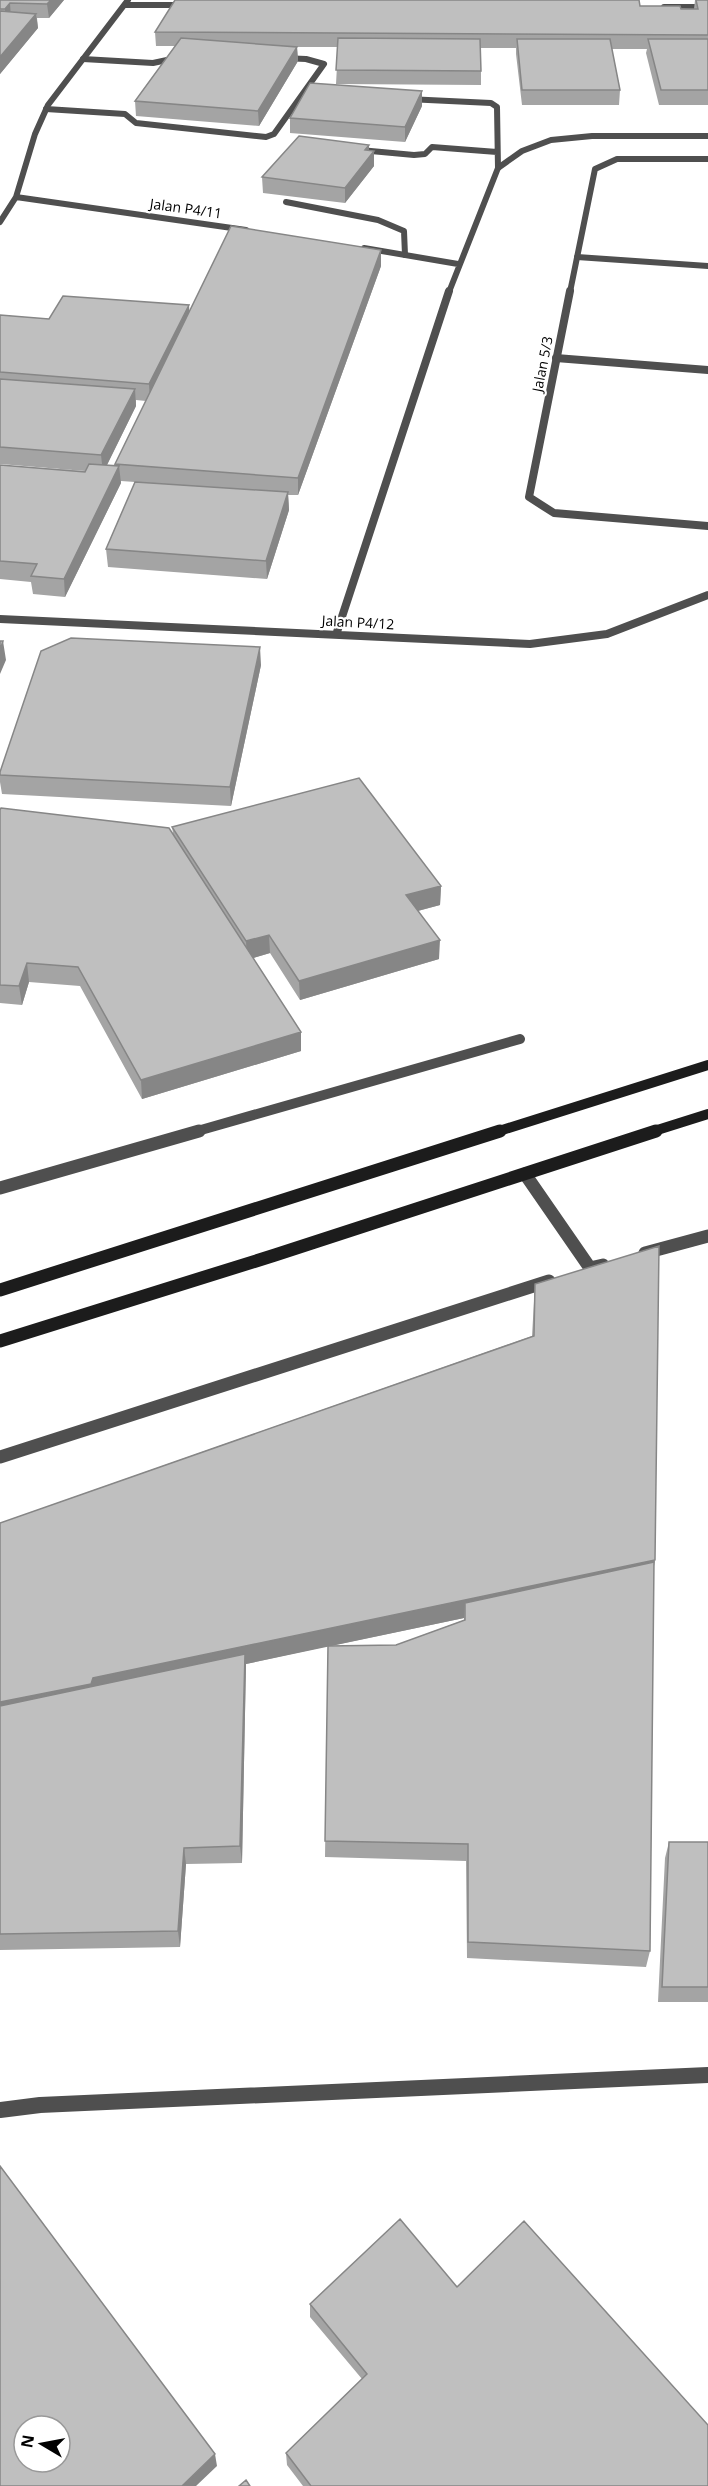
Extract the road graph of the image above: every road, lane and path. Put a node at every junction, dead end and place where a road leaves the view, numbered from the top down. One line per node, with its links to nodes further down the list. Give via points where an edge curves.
1 (126, 2): 2 (street); 7 (street)
2 (196, 5)
3 (660, 7): 4 (street)
4 (708, 8)
5 (187, 56): 7 (street, via 153,63)
6 (270, 58): 9 (street, via 306,58 324,64 274,134 266,137 136,123 125,114)
7 (83, 59): 9 (street)
8 (398, 98): 12 (street, via 491,103 497,107)
9 (46, 109): 15 (street)
10 (708, 136): 14 (street, via 551,140 522,151)
11 (349, 149): 12 (street, via 424,154 432,147)
12 (497, 152): 14 (street)
13 (708, 159): 21 (street, Jalan 5/3, via 617,159 595,169)
14 (498, 168): 22 (street)
15 (16, 197): 17 (street); 18 (street, Jalan P4/11)
16 (286, 202): 20 (street, via 378,220 404,231)
17 (0, 222)
18 (259, 232)
19 (360, 248): 20 (street)
20 (405, 255): 22 (street)
21 (577, 257): 23 (street); 24 (street, Jalan 5/3)
22 (458, 264): 29 (street)
23 (708, 266)
24 (556, 358): 25 (street); 26 (street, Jalan 5/3, via 529,497 554,513)
25 (708, 370)
26 (708, 526)
27 (708, 595): 29 (street, Jalan P4/12, via 607,634 530,644)
28 (0, 619): 29 (street, Jalan P4/12)
29 (336, 635)
30 (520, 1038): 34 (street)
31 (708, 1065): 39 (street)
32 (708, 1114): 33 (street)
33 (525, 1174): 38 (street); 40 (street)
34 (0, 1188)
35 (708, 1236): 36 (street)
36 (633, 1257)
37 (611, 1262): 38 (street)
38 (578, 1272): 41 (street)
39 (0, 1290)
40 (0, 1341)
41 (0, 1457)
42 (708, 2075): 43 (street, via 40,2105)
43 (0, 2110)

